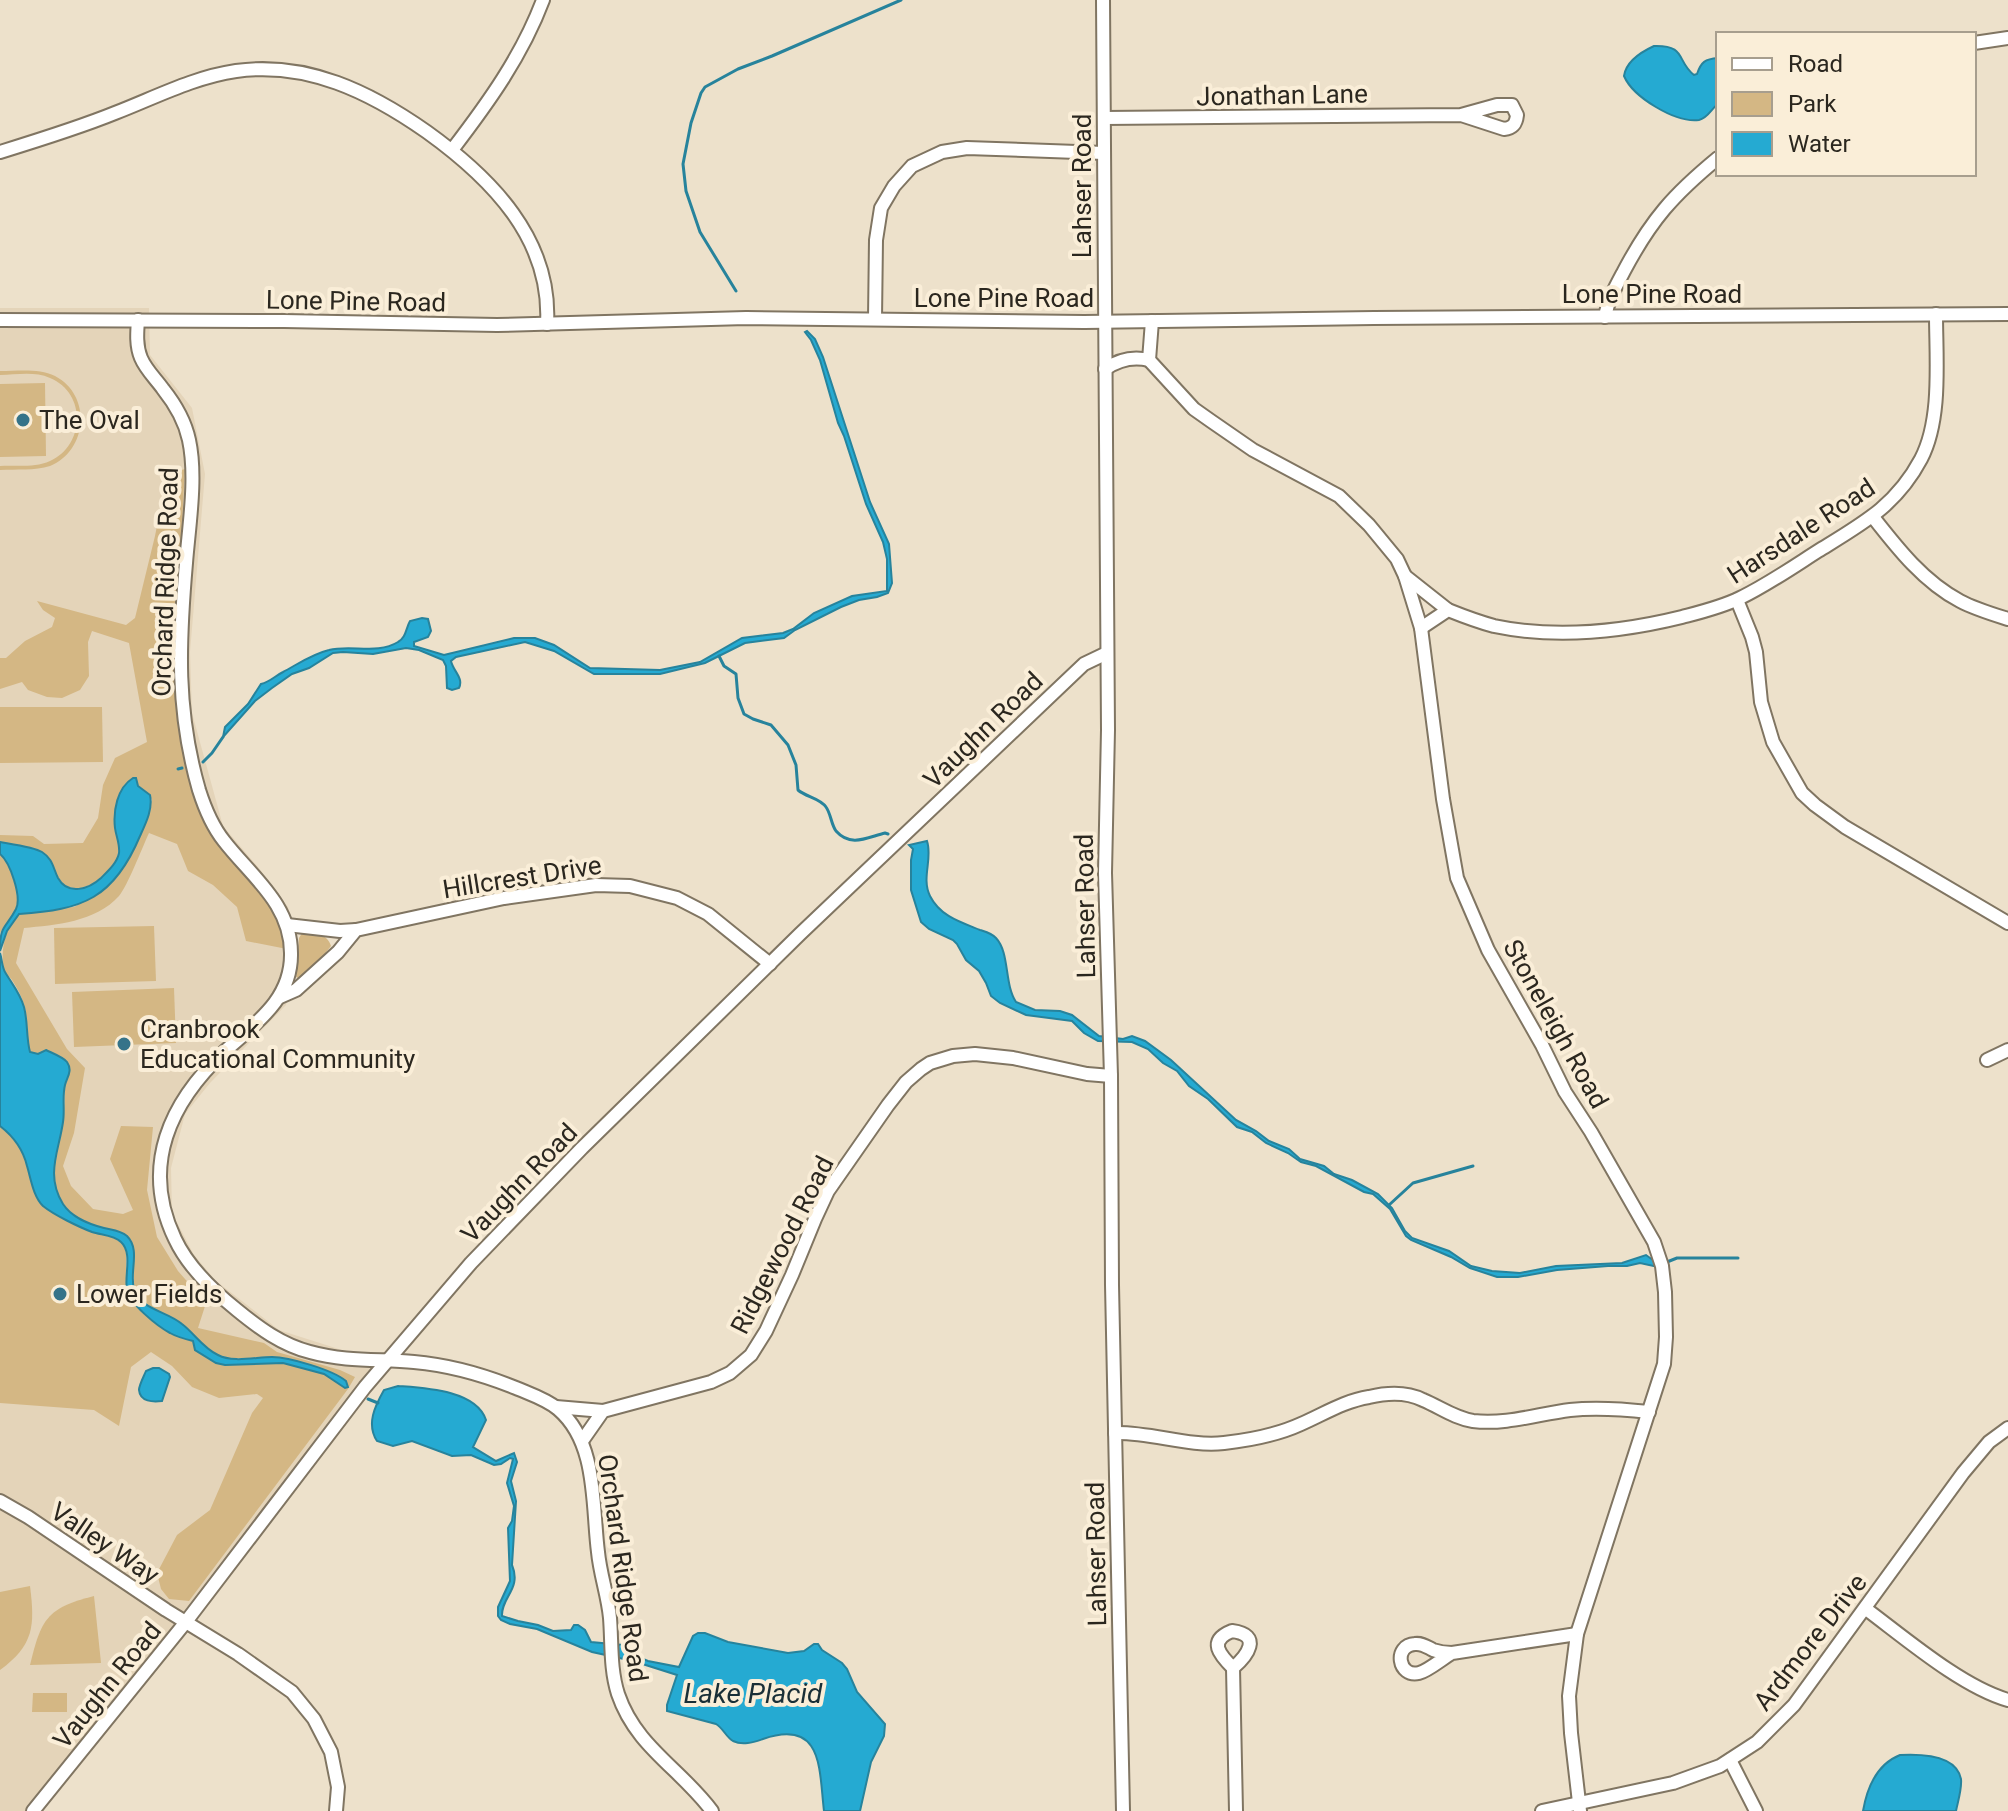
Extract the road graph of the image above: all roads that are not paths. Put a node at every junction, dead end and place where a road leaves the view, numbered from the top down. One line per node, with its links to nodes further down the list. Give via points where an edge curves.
1 (543, 0): 7 (street, via 519,55)
2 (1103, 0): 6 (street, Lahser Road)
3 (2008, 38): 4 (street)
4 (1976, 43)
5 (1461, 115): 6 (street, Jonathan Lane)
6 (1104, 118): 9 (street, Lahser Road)
7 (452, 150): 8 (street, via 349,86 267,69 197,81); 19 (street, via 493,187 525,231 545,286)
8 (0, 152)
9 (1104, 153): 14 (street, via 967,148 912,166 887,197 878,223); 17 (street, Lahser Road)
10 (1716, 160): 13 (street, via 1652,223 1611,294)
11 (1936, 314): 12 (street, Lone Pine Road); 13 (street, Lone Pine Road); 22 (street, Harsdale Road, via 1935,401 1923,456 1898,494)
12 (2008, 314)
13 (1605, 317): 18 (street, Lone Pine Road)
14 (875, 319): 17 (street, Lone Pine Road); 19 (street, Lone Pine Road)
15 (0, 320): 16 (street, Lone Pine Road)
16 (138, 320): 19 (street, Lone Pine Road); 30 (street, Orchard Ridge Road, via 141,359 175,405 190,449 180,660 194,769 211,820 279,907)
17 (1105, 321): 18 (street, Lone Pine Road); 21 (street, Lahser Road)
18 (1152, 321): 20 (street)
19 (547, 324)
20 (1149, 360): 21 (street, via 1121,361); 23 (street, Stoneleigh Road, via 1194,409 1253,450 1339,496 1369,525)
21 (1105, 369): 28 (street, Lahser Road)
22 (1873, 517): 24 (street, Harsdale Road); 26 (street, via 1938,587 1963,603)
23 (1405, 576): 25 (street, Harsdale Road); 27 (street, Stoneleigh Road)
24 (1737, 600): 25 (street, Harsdale Road, via 1643,626 1583,633 1530,632); 29 (street, via 1756,652 1761,702 1773,742 1802,793 1845,827)
25 (1448, 610): 27 (street)
26 (2008, 619)
27 (1421, 628): 40 (street, Stoneleigh Road, via 1457,878 1488,950 1654,1242 1662,1266 1664,1364)
28 (1107, 653): 32 (street, Vaughn Road, via 1084,664); 36 (street, Lahser Road, via 1105,873)
29 (2008, 923)
30 (287, 925): 31 (street, Hillcrest Drive); 33 (street, Orchard Ridge Road, via 291,961)
31 (356, 930): 32 (street, Hillcrest Drive, via 504,898 620,885 692,905); 33 (street, via 296,990)
32 (770, 964): 37 (street, Vaughn Road, via 507,1224)
33 (280, 997): 37 (street, Orchard Ridge Road, via 205,1071 178,1108 161,1158 165,1213 181,1251 200,1276 267,1332 316,1354)
34 (2008, 1050): 35 (street)
35 (1987, 1060)
36 (1111, 1076): 39 (street, Ridgewood Road, via 975,1054 930,1063 906,1082 828,1191 751,1355 711,1382); 42 (street, Lahser Road)
37 (386, 1361): 38 (street, Orchard Ridge Road, via 484,1377); 46 (street, Vaughn Road)
38 (556, 1407): 39 (street, Ridgewood Road); 43 (street, Orchard Ridge Road)
39 (603, 1411): 43 (street)
40 (1649, 1412): 42 (street, via 1608,1407 1475,1421 1402,1394 1345,1402 1278,1433 1221,1444); 47 (street, Stoneleigh Road)
41 (2008, 1428): 45 (street, Ardmore Drive, via 1963,1473)
42 (1115, 1433): 57 (street, Lahser Road)
43 (582, 1441): 56 (street, Orchard Ridge Road, via 618,1694 637,1732)
44 (0, 1501): 46 (street, Valley Way)
45 (1866, 1609): 50 (street, via 1958,1675); 51 (street, Ardmore Drive, via 1794,1705)
46 (185, 1623): 54 (street, Vaughn Road); 55 (street, Valley Way, via 238,1654 304,1706 331,1752 338,1787)
47 (1577, 1634): 48 (street); 52 (street, Stoneleigh Road, via 1569,1696)
48 (1452, 1653)
49 (1233, 1668): 58 (street)
50 (2008, 1700)
51 (1730, 1760): 52 (street, Ardmore Drive, via 1673,1783); 53 (street)
52 (1579, 1807): 59 (street, Ardmore Drive)
53 (1757, 1810)
54 (33, 1811)
55 (336, 1811)
56 (712, 1811)
57 (1123, 1811)
58 (1236, 1811)
59 (1542, 1811)

